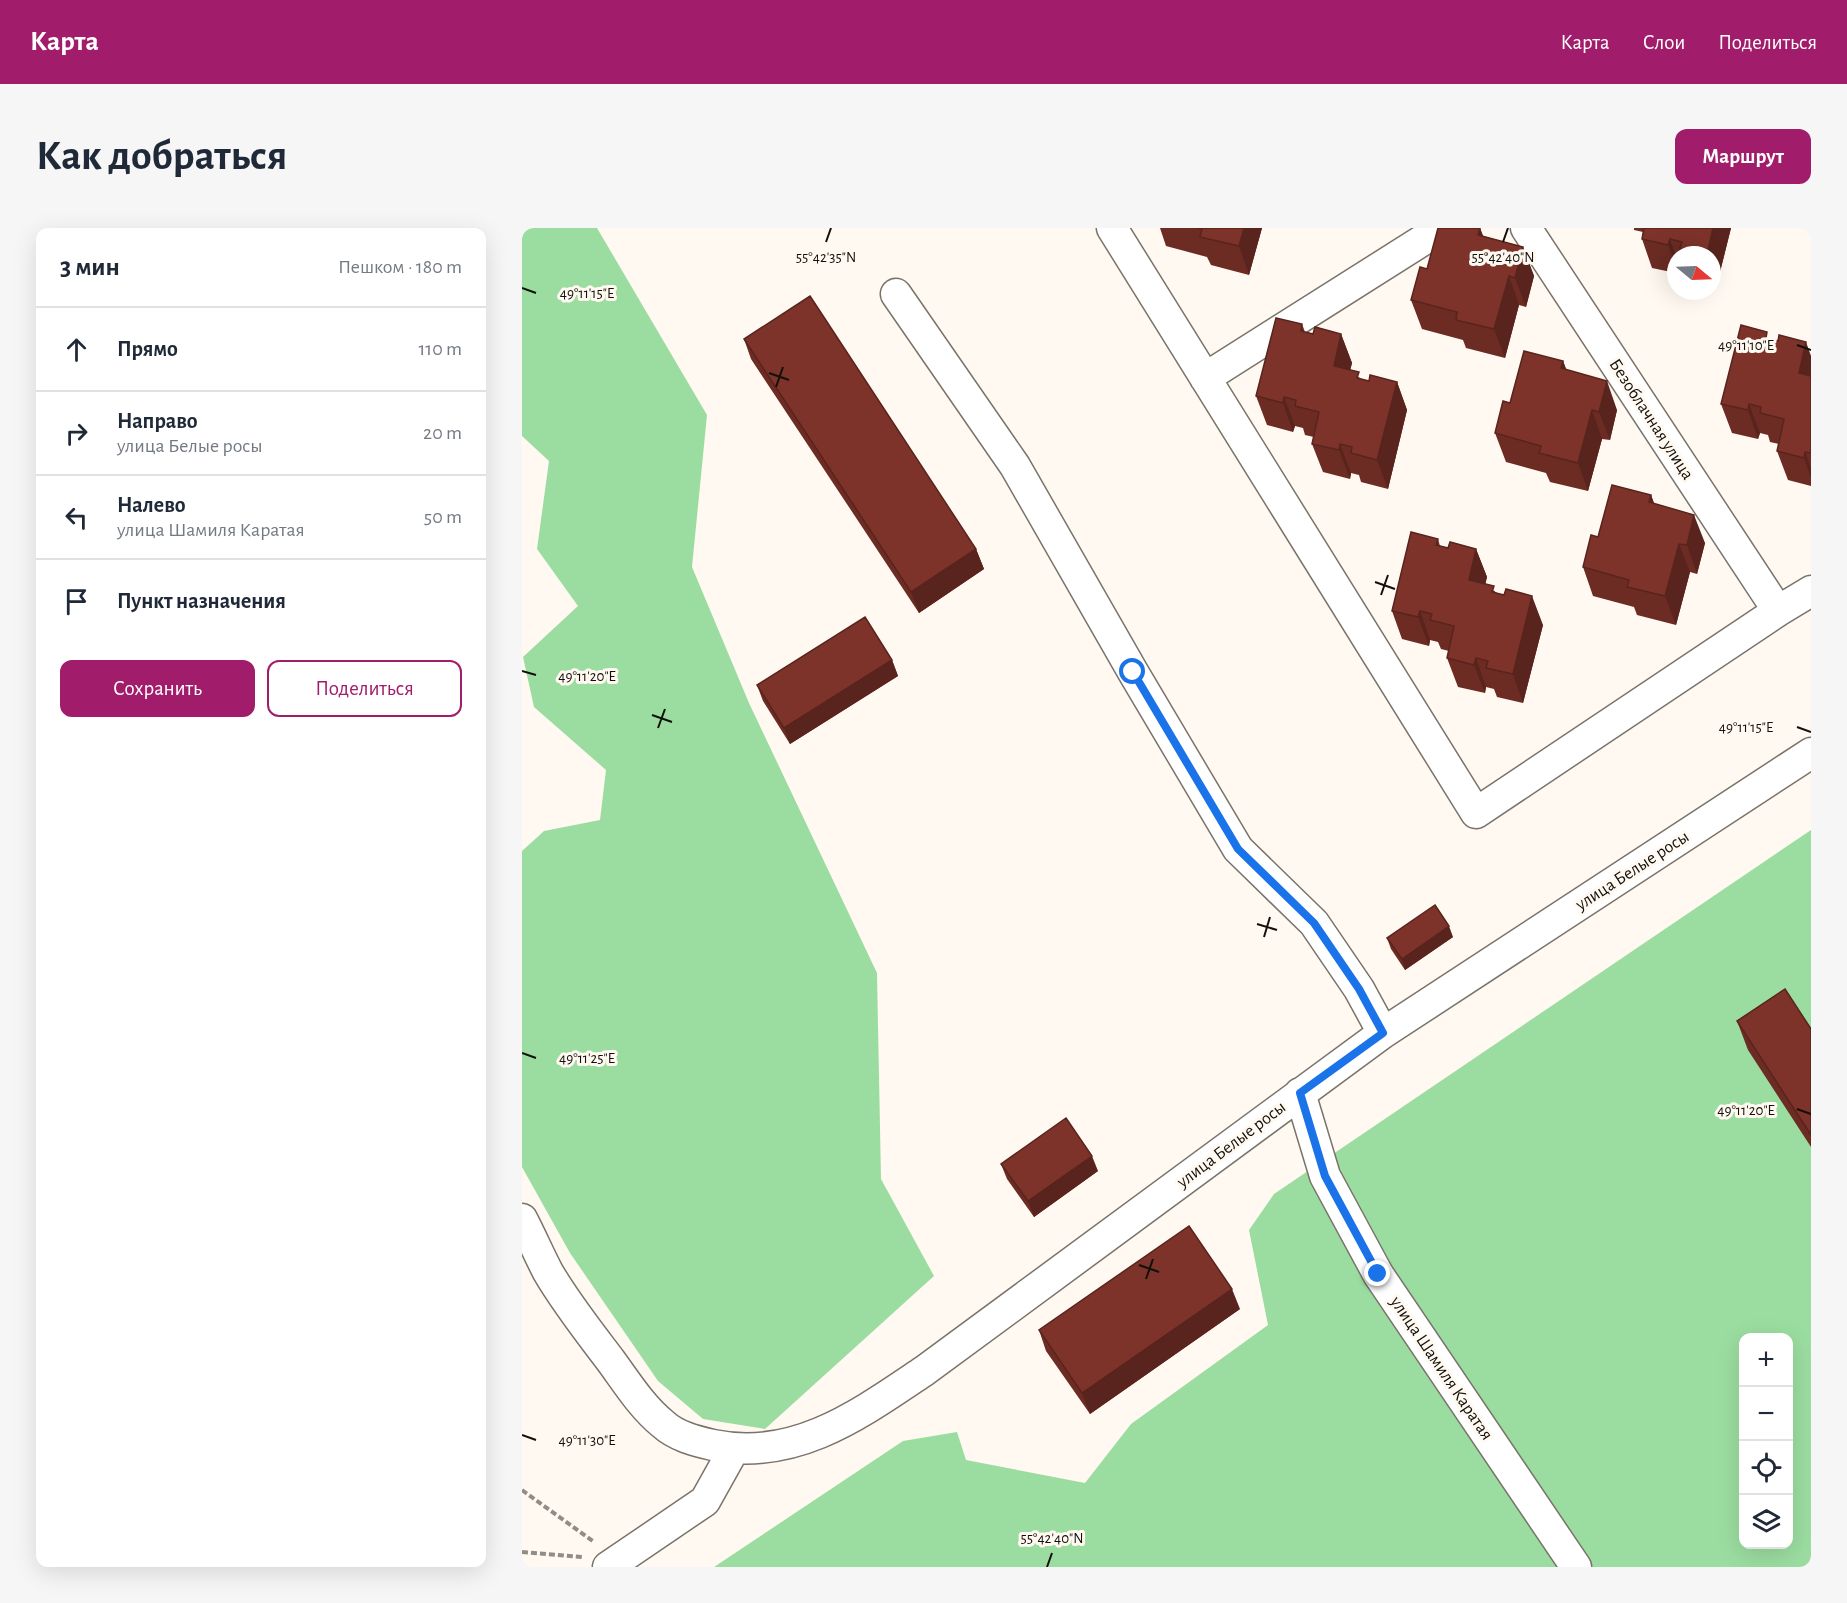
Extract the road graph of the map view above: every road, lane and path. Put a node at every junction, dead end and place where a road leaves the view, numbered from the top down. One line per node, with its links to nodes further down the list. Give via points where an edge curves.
1 (1112, 228): 5 (street)
2 (1442, 228): 5 (street)
3 (1526, 228): 7 (street, Безоблачная улица)
4 (896, 294): 9 (street, via 1015,466 1238,849 1314,923 1359,989)
5 (1205, 378): 7 (street, via 1476,813)
6 (1811, 591): 7 (street)
7 (1778, 611)
8 (1811, 753): 9 (street, улица Белые росы)
9 (1383, 1033): 10 (street, улица Белые росы)
10 (1300, 1093): 12 (street, улица Белые росы, via 924,1371 854,1418 808,1438 765,1448); 16 (street, улица Шамиля Каратая, via 1325,1176 1378,1274)
11 (522, 1219): 12 (street, улица Белые росы, via 570,1307 639,1399 663,1425 692,1440)
12 (734, 1449): 15 (street, via 705,1501)
13 (522, 1490): 15 (path)
14 (522, 1552): 15 (path)
15 (613, 1564)
16 (1576, 1567)

